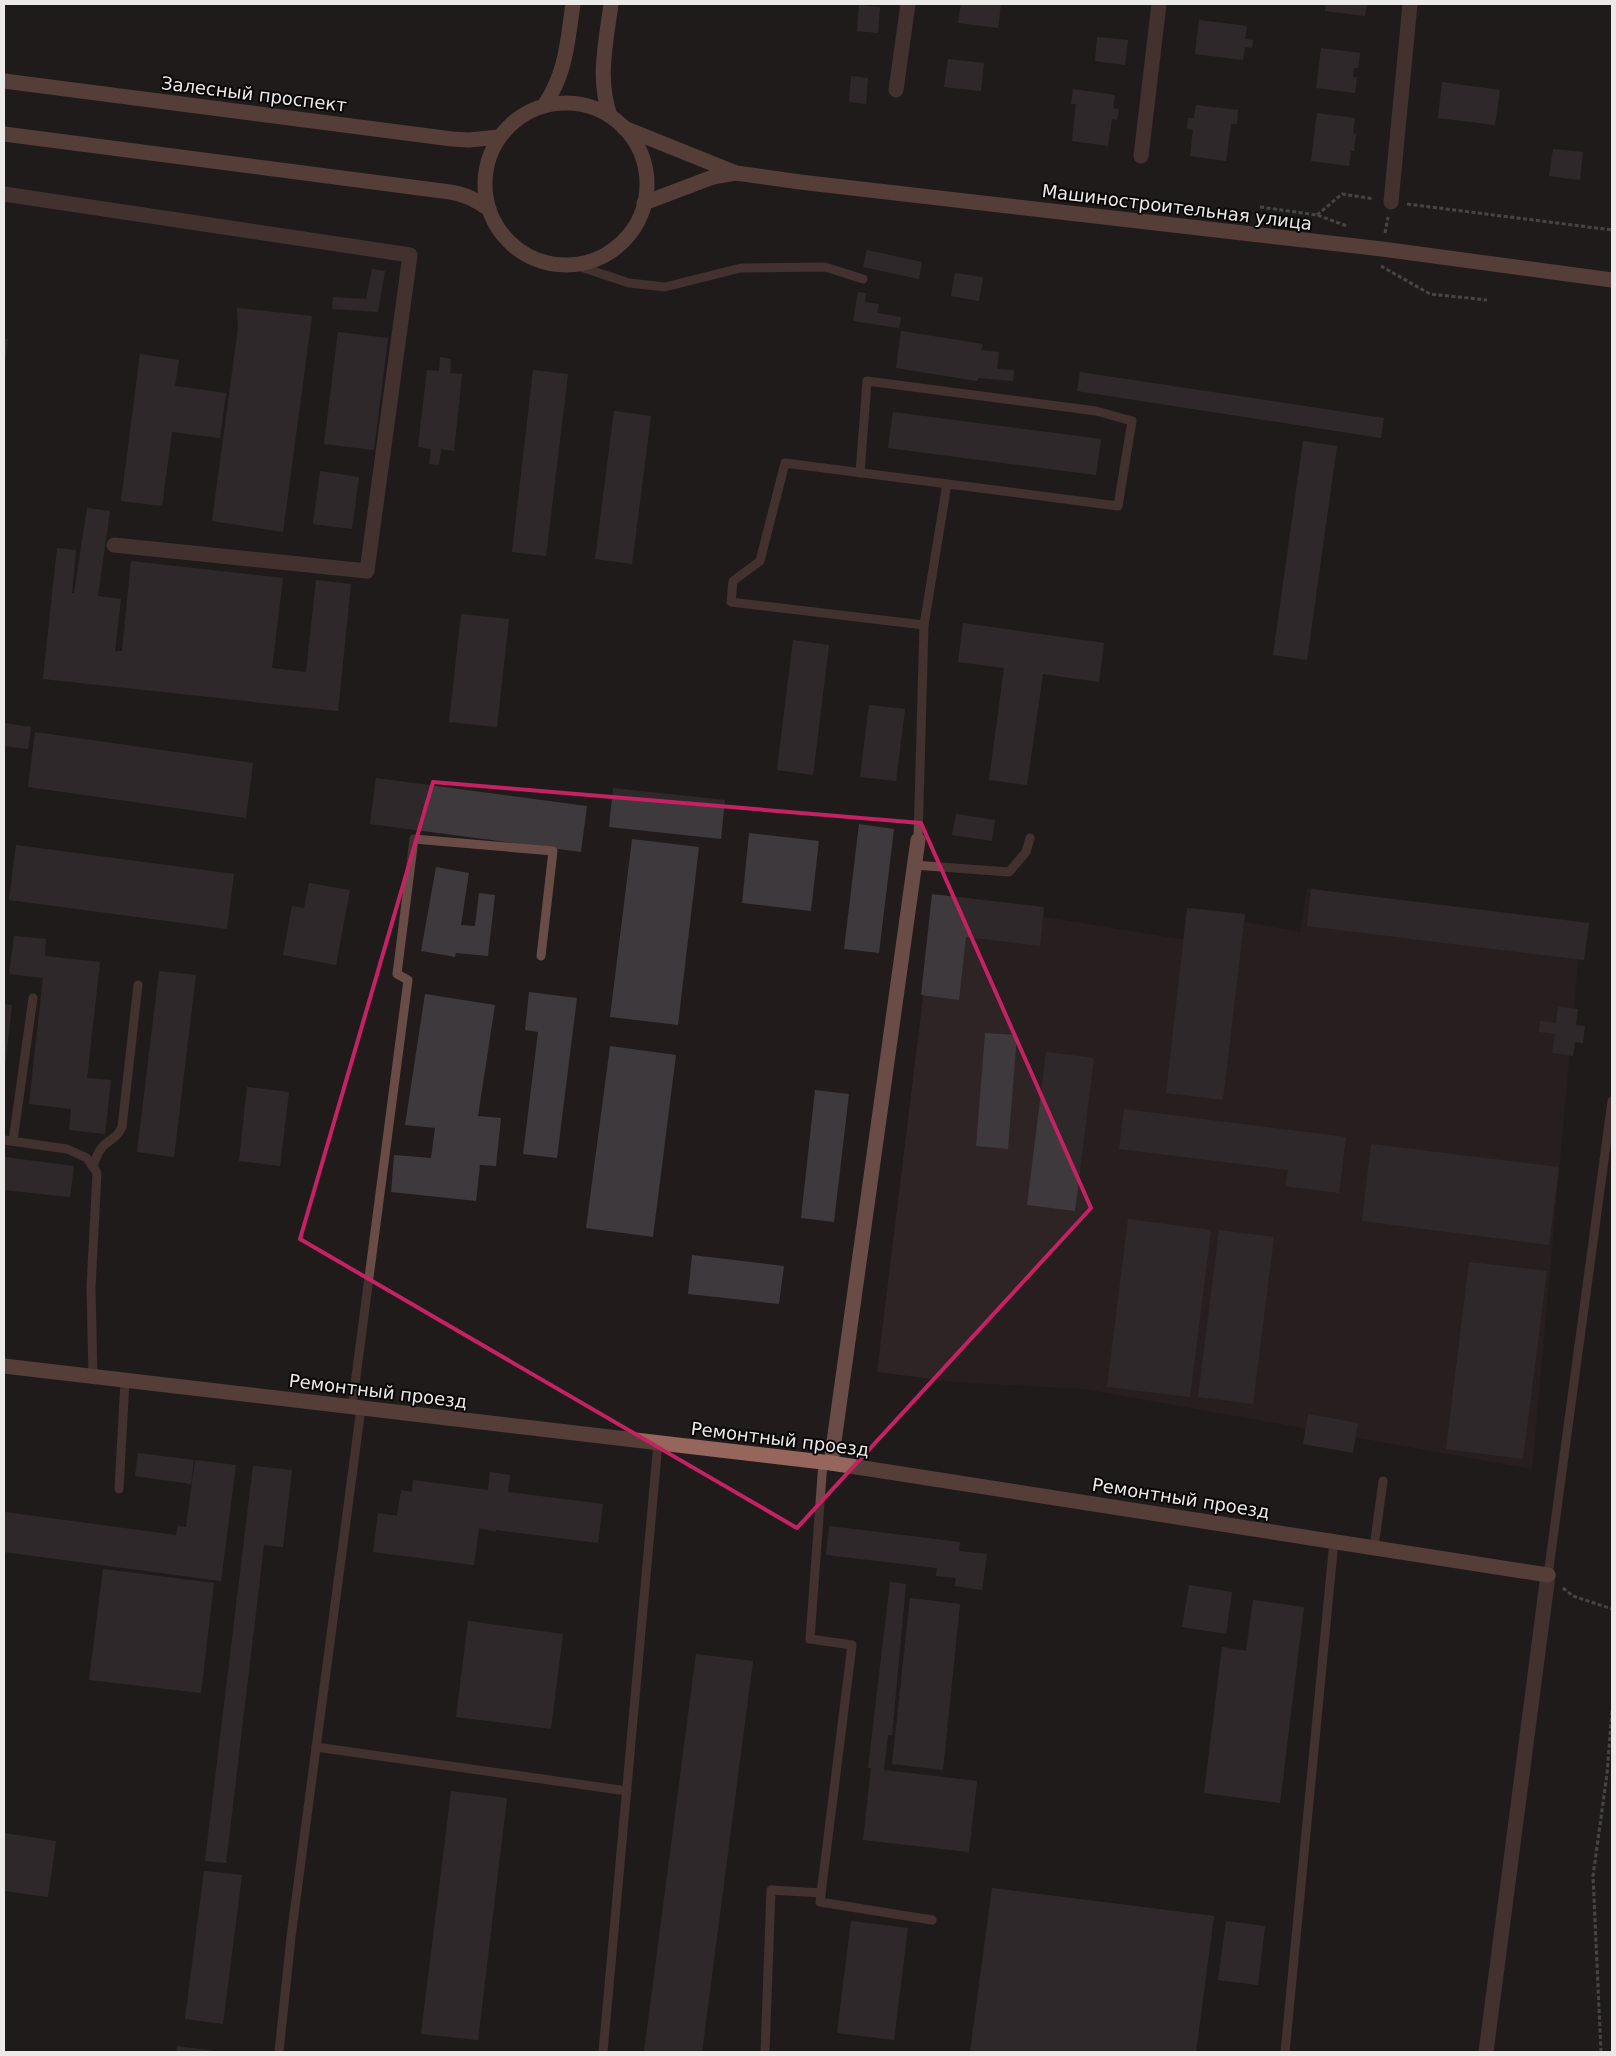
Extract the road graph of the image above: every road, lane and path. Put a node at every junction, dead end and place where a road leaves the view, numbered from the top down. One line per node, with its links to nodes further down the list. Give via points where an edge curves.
1 (573, 4): 8 (street, via 566,54 556,88)
2 (611, 4): 9 (street, via 602,72 604,100)
3 (908, 4): 7 (street)
4 (1159, 4): 13 (street)
5 (1410, 4): 16 (street)
6 (4, 81): 12 (street, Залесный проспект, via 452,139)
7 (896, 90)
8 (544, 106): 9 (street, via 566,103 589,106); 12 (street, via 512,123)
9 (610, 116): 10 (street)
10 (624, 128): 14 (street, Машиностроительная улица); 17 (street, via 636,143 643,160 646,179)
11 (4, 134): 19 (street, via 463,194)
12 (499, 137): 19 (street, via 488,159 484,184)
13 (1141, 156)
14 (736, 173): 17 (street, Машиностроительная улица, via 713,177); 27 (street, Машиностроительная улица, via 1382,249)
15 (4, 194): 30 (street, via 410,255 367,571)
16 (1391, 202): 20 (path, via 1342,194); 22 (path)
17 (644, 203): 25 (street, via 635,226 619,245 598,258)
18 (1260, 207): 20 (path)
19 (488, 209): 25 (street, via 502,234 522,252 547,263)
20 (1317, 216): 21 (path)
21 (1353, 228)
22 (1612, 230)
23 (1377, 234): 24 (path)
24 (1384, 236)
25 (575, 264): 26 (lane, via 629,283 665,287 741,268 826,268)
26 (863, 279)
27 (1612, 280)
28 (860, 473): 29 (lane); 29 (lane, via 867,381 1096,412 1132,422 1118,506); 31 (lane, via 785,463 760,561 733,582 731,602)
29 (947, 484): 31 (lane)
30 (114, 545)
31 (924, 625): 33 (lane)
32 (1030, 838): 34 (lane, via 1026,852 1010,872)
33 (918, 840): 34 (street)
34 (914, 865): 46 (street)
35 (541, 956): 44 (lane, via 553,851 414,840 397,974 408,980)
36 (138, 985): 40 (lane, via 122,1127 116,1137 97,1153)
37 (33, 998): 39 (lane)
38 (1612, 1100): 51 (lane)
39 (9, 1140): 40 (lane, via 67,1149 87,1158)
40 (93, 1167): 42 (lane, via 97,1173 91,1287)
41 (4, 1366): 42 (street, Ремонтный проезд)
42 (93, 1377): 43 (street, Ремонтный проезд)
43 (125, 1381): 44 (street, Ремонтный проезд); 48 (lane)
44 (357, 1408): 45 (street, Ремонтный проезд); 54 (lane)
45 (658, 1443): 46 (street, Ремонтный проезд); 55 (lane)
46 (827, 1463): 49 (street, Ремонтный проезд); 56 (lane, via 810,1639 852,1646)
47 (1383, 1481): 50 (lane)
48 (119, 1489)
49 (1334, 1541): 50 (street, Ремонтный проезд); 61 (lane)
50 (1374, 1547): 51 (street, Ремонтный проезд)
51 (1548, 1576): 52 (path, via 1573,1596); 62 (street)
52 (1612, 1608)
53 (1612, 1709): 63 (path, via 1593,1876)
54 (316, 1746): 55 (lane); 58 (lane)
55 (626, 1790): 59 (lane)
56 (821, 1893): 57 (lane, via 820,1902); 60 (lane, via 771,1890)
57 (932, 1920)
58 (278, 2052)
59 (603, 2052)
60 (765, 2052)
61 (1285, 2052)
62 (1486, 2052)
63 (1601, 2052)

